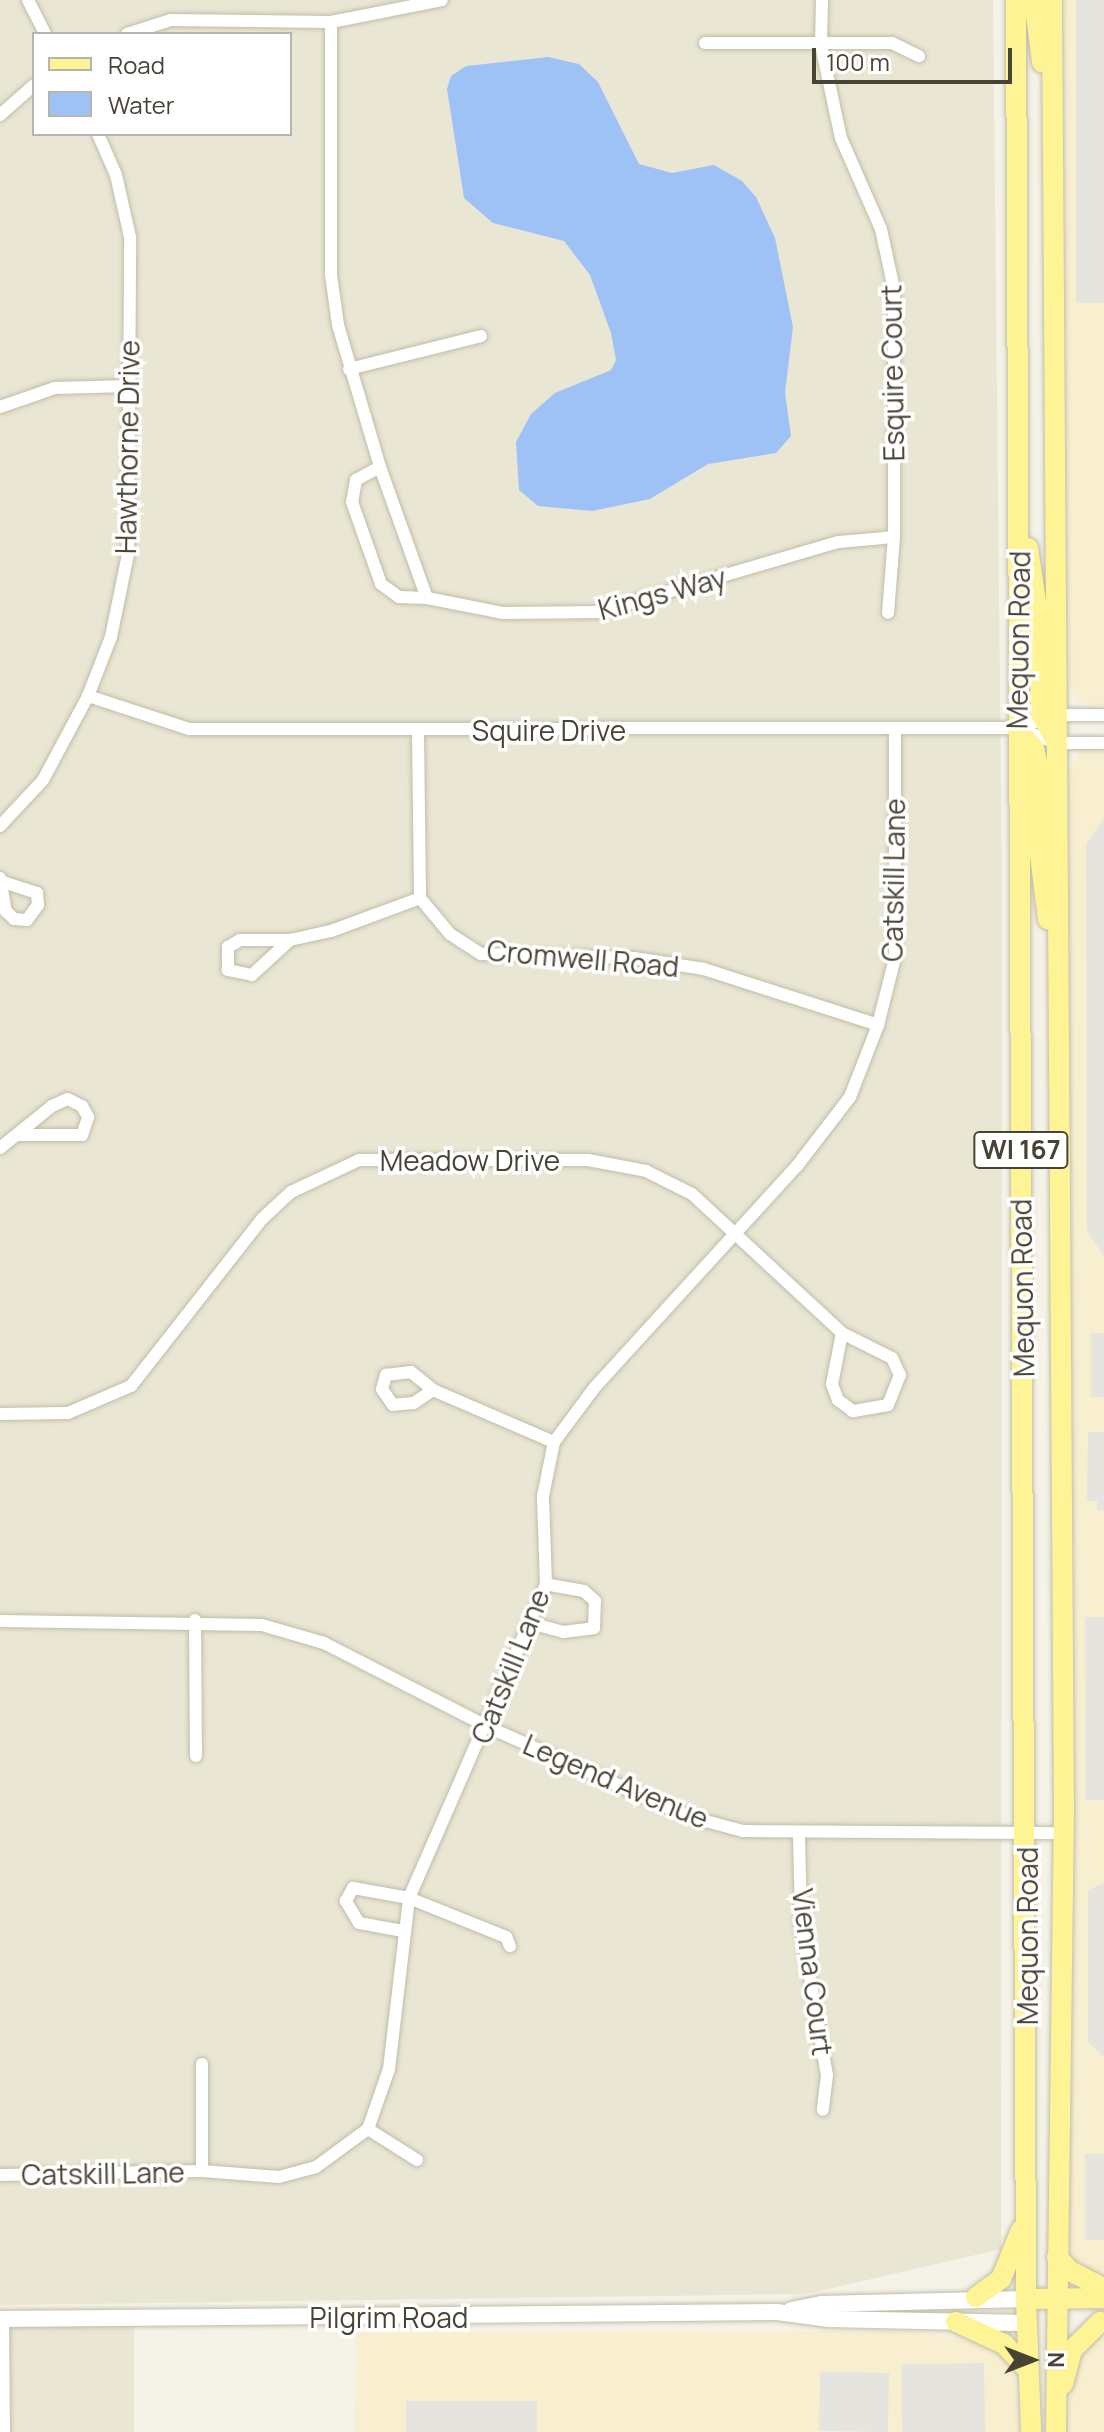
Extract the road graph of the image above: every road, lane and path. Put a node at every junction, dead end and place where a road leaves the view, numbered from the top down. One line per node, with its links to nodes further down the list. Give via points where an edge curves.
1 (28, 0): 8 (street)
2 (442, 0): 7 (street)
3 (822, 0): 11 (street, Esquire Court)
4 (1016, 0): 17 (main road, Mequon Road / WI 167)
5 (1034, 0): 14 (main road)
6 (1052, 0): 14 (main road, Mequon Road)
7 (331, 22): 9 (street, via 171,20); 20 (street, via 331,275)
8 (44, 32)
9 (133, 32)
10 (705, 43): 11 (street)
11 (821, 45): 12 (street, via 892,43); 25 (street, Esquire Court, via 841,138 881,229 894,289)
12 (919, 56)
13 (32, 87): 15 (street)
14 (1052, 100): 18 (main road, Mequon Road)
15 (0, 115)
16 (99, 136): 21 (street, Hawthorne Drive, via 116,175 130,237)
17 (1020, 158): 18 (main road); 24 (main road, Mequon Road / WI 167)
18 (1053, 158): 30 (main road, Mequon Road)
19 (481, 336): 20 (street)
20 (349, 369): 23 (street)
21 (128, 386): 22 (street, via 55,388); 28 (street, Hawthorne Drive, via 128,554 111,637)
22 (0, 407)
23 (380, 467): 26 (street); 26 (street, Kings Way, via 356,480 352,502 381,584 399,597)
24 (1020, 513): 30 (main road); 31 (main road, Mequon Road / WI 167)
25 (894, 537): 26 (street, Kings Way, via 839,542 599,612 503,613); 27 (street, Esquire Court)
26 (427, 598)
27 (888, 613)
28 (88, 696): 33 (street, Squire Drive, via 189,729); 36 (street, Hawthorne Drive, via 43,780)
29 (1104, 715): 30 (street, Squire Drive)
30 (1050, 718): 31 (street, Squire Drive); 34 (main road)
31 (1016, 728): 32 (street, Squire Drive); 34 (street, Squire Drive); 39 (main road, via 1034,749 1038,765 1038,840); 56 (main road, Mequon Road / WI 167)
32 (895, 729): 33 (street, Squire Drive); 40 (street, Catskill Lane, via 895,958)
33 (418, 731): 37 (street)
34 (1057, 743): 35 (street, Squire Drive); 39 (main road, Mequon Road / WI 167)
35 (1104, 743)
36 (0, 826)
37 (420, 898): 38 (street, via 331,931); 40 (street, Cromwell Road, via 450,934 481,954 634,958 704,969)
38 (290, 940): 38 (street, via 240,940 228,947 228,970 252,975)
39 (1057, 966): 54 (main road, Mequon Road / WI 167)
40 (878, 1025): 43 (street, Catskill Lane, via 850,1097)
41 (18, 1135): 41 (street, via 82,1135 88,1117 82,1106 68,1099); 42 (street)
42 (0, 1148)
43 (735, 1234): 44 (street, Meadow Drive); 46 (street, Meadow Drive, via 692,1194 646,1171 588,1160 359,1160 291,1192 262,1219 131,1386 68,1413); 47 (street, Catskill Lane, via 595,1387)
44 (842, 1333): 44 (street, Meadow Drive, via 832,1384 838,1400 853,1411 888,1405 900,1375 892,1358)
45 (433, 1390): 47 (street)
46 (0, 1414)
47 (554, 1442): 48 (street, Catskill Lane, via 543,1496)
48 (546, 1584): 51 (street, Catskill Lane); 51 (street, via 584,1591 595,1601 594,1628 572,1633)
49 (195, 1620): 50 (street, Legend Avenue); 52 (street, Legend Avenue, via 262,1625 324,1643); 53 (street)
50 (0, 1621)
51 (530, 1623): 52 (street, Catskill Lane)
52 (486, 1726): 55 (street, Legend Avenue, via 687,1816 743,1831); 57 (street, Catskill Lane)
53 (196, 1756)
54 (1064, 1833): 56 (street, Legend Avenue); 67 (main road, Mequon Road / WI 167)
55 (799, 1834): 56 (street, Legend Avenue); 61 (street, Vienna Court, via 801,1925 827,2075)
56 (1027, 1834): 66 (main road, Mequon Road / WI 167)
57 (409, 1898): 58 (street, Catskill Lane); 58 (street, via 353,1888 346,1901 359,1923); 59 (street, via 506,1937)
58 (403, 1931): 62 (street, Catskill Lane, via 389,2069)
59 (510, 1946)
60 (202, 2064): 64 (street)
61 (823, 2110)
62 (368, 2129): 63 (street); 64 (street, Catskill Lane, via 316,2167 279,2177)
63 (417, 2160)
64 (202, 2171): 65 (street, Catskill Lane)
65 (0, 2175)
66 (1026, 2215): 69 (main road, via 1004,2274); 71 (main road, Mequon Road / WI 167)
67 (1057, 2257): 68 (main road, via 1070,2271); 72 (main road, Mequon Road / WI 167)
68 (1104, 2288)
69 (976, 2297): 71 (street, Pilgrim Road); 73 (street, Pilgrim Road, via 821,2304)
70 (1104, 2298): 72 (main road, Pilgrim Road)
71 (1026, 2299): 72 (main road, Pilgrim Road); 77 (main road, Mequon Road)
72 (1056, 2299): 78 (main road, Mequon Road / WI 167)
73 (777, 2312): 74 (street, Pilgrim Road); 75 (street, Pilgrim Road, via 828,2319)
74 (2, 2319): 81 (street)
75 (956, 2322): 77 (street, Pilgrim Road); 79 (main road, via 1004,2344)
76 (1102, 2322): 78 (main road, Pilgrim Road); 80 (main road, via 1072,2350)
77 (1026, 2323): 78 (main road, Pilgrim Road); 79 (main road, Mequon Road)
78 (1056, 2323): 80 (main road, Mequon Road / WI 167)
79 (1028, 2370): 82 (main road, Mequon Road)
80 (1056, 2411): 83 (main road, Mequon Road)
81 (4, 2432)
82 (1031, 2432)
83 (1056, 2432)

